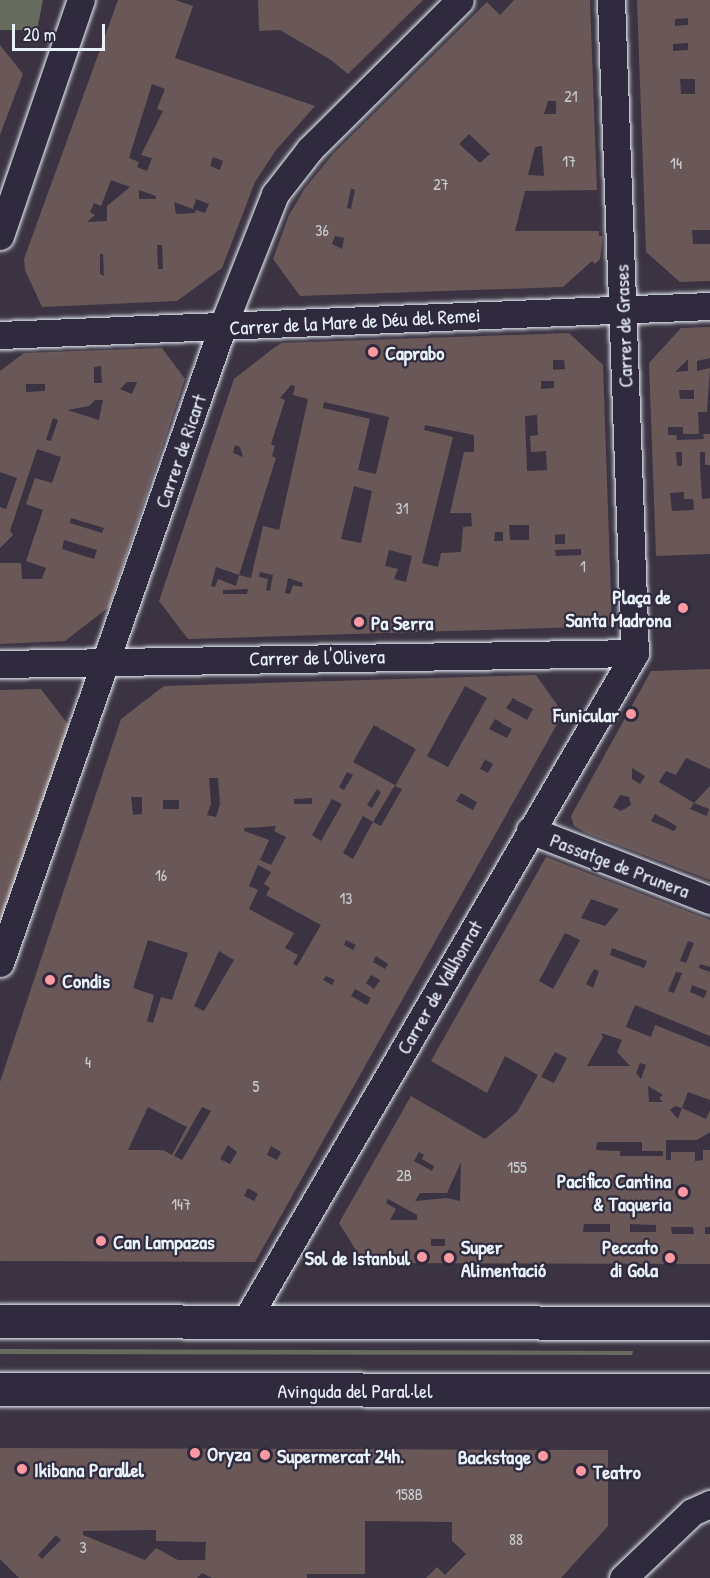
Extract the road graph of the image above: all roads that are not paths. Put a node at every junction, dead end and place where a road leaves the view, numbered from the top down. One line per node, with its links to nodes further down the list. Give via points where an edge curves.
1 (81, 0): 4 (street)
2 (460, 0): 7 (street, Carrer de Ricart, via 310,149 275,194)
3 (611, 0): 6 (street, Carrer de Grases)
4 (0, 236)
5 (710, 306): 6 (street, Carrer de la Mare de Déu del Remei)
6 (623, 308): 7 (street, Carrer de la Mare de Déu del Remei); 9 (street, Carrer de Grases)
7 (222, 328): 8 (street, Carrer de la Mare de Déu del Remei); 10 (street, Carrer de Ricart)
8 (0, 335)
9 (634, 653): 10 (street, Carrer de l'Olivera); 12 (street, Carrer de Vallhonrat)
10 (106, 659): 11 (street, Carrer de l'Olivera); 14 (street, Carrer de Ricart)
11 (0, 664)
12 (530, 830): 13 (street, Passatge de Prunera); 16 (street, Carrer de Vallhonrat)
13 (710, 900)
14 (0, 963)
15 (0, 1321): 16 (main road)
16 (245, 1322): 17 (main road)
17 (710, 1323)
18 (0, 1389): 19 (main road, Avinguda del Paral·lel)
19 (703, 1395)
20 (710, 1504): 21 (street, via 692,1512)
21 (623, 1578)

